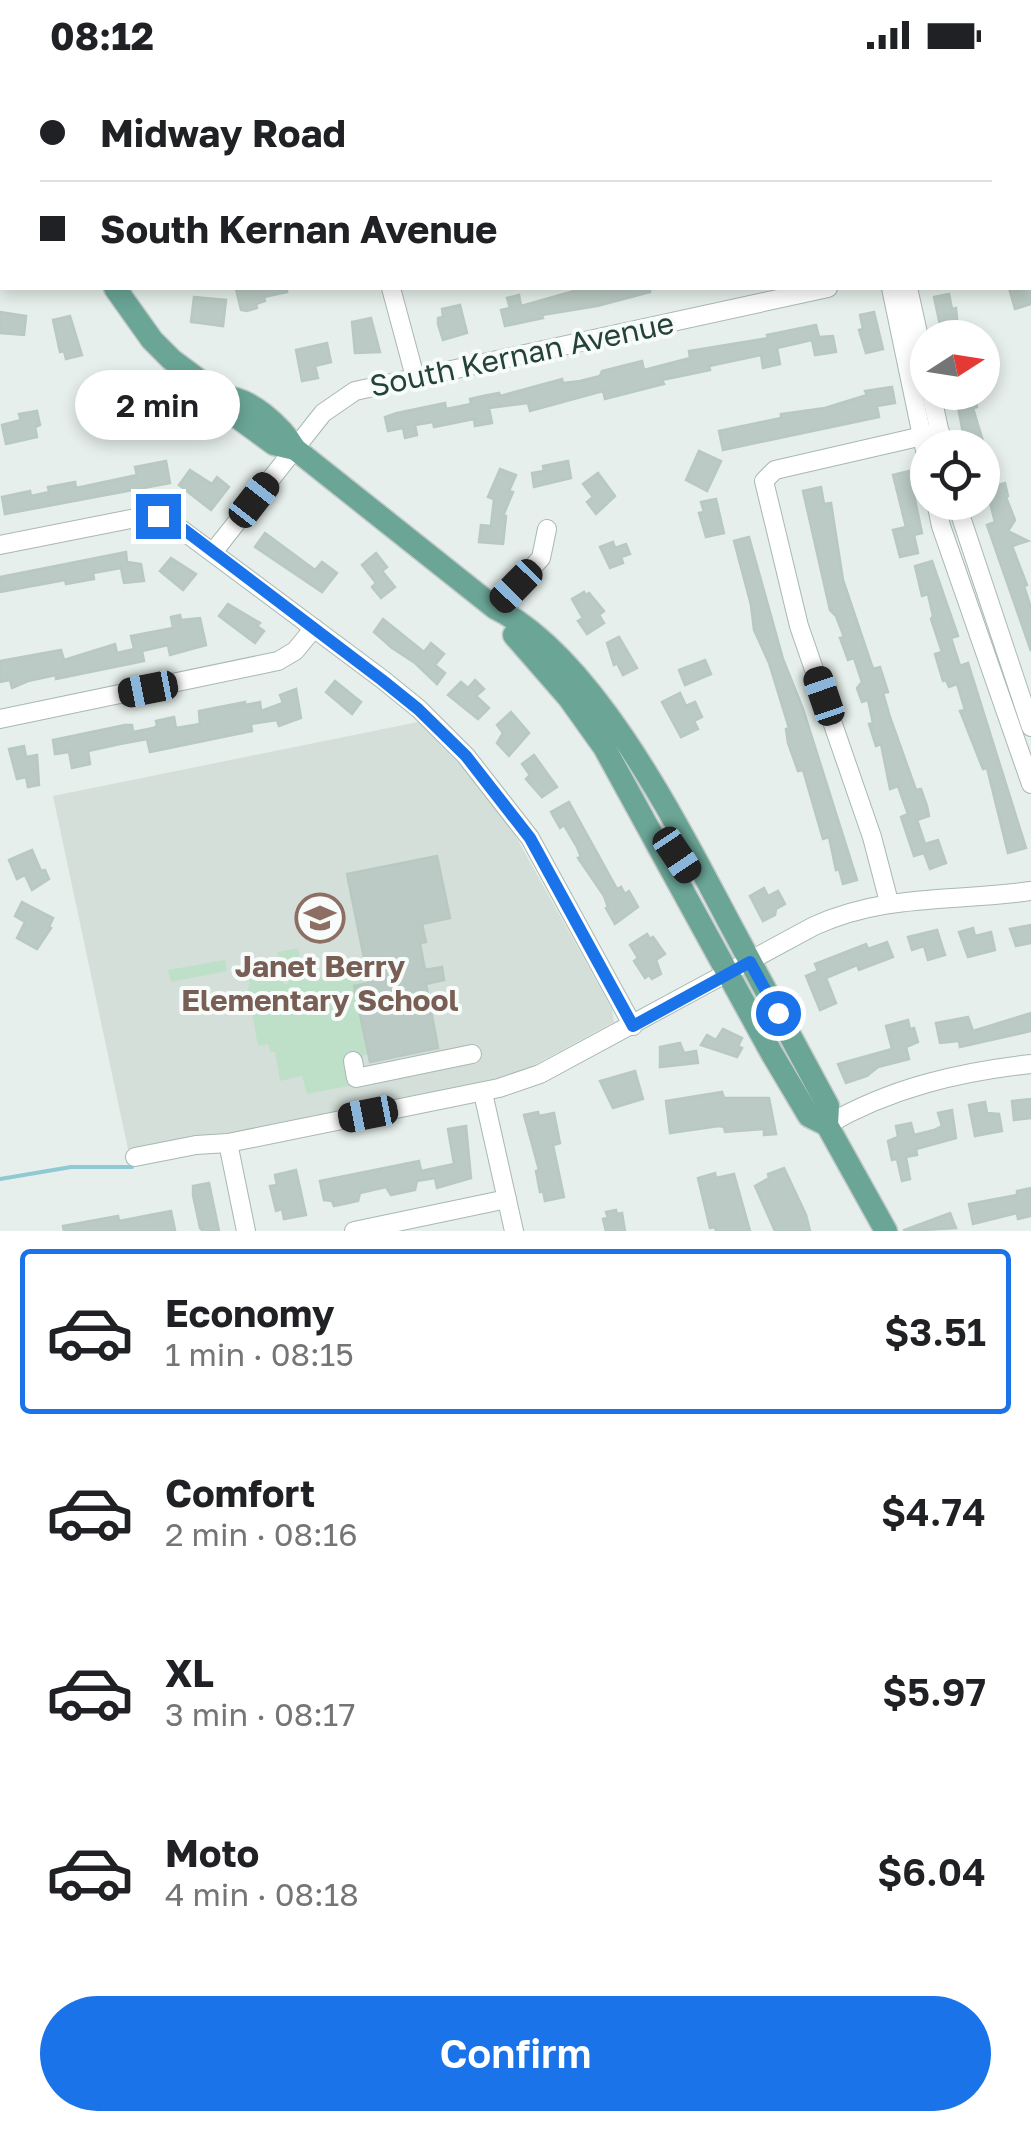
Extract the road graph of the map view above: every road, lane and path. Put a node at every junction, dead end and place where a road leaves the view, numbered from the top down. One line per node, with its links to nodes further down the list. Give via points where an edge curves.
1 (115, 290): 10 (main road, via 161,349 222,397 226,409 274,444)
2 (392, 290): 7 (street)
3 (819, 290): 7 (street, South Kernan Avenue)
4 (891, 290): 8 (street)
5 (908, 290): 6 (street)
6 (915, 320)
7 (414, 378): 10 (street, South Kernan Avenue, via 343,396)
8 (933, 430)
9 (910, 443): 24 (street, via 775,470 764,481 800,626)
10 (295, 448): 15 (street, South Kernan Avenue); 16 (main road)
11 (940, 520): 21 (street)
12 (962, 520): 19 (street)
13 (547, 529): 16 (street, via 541,558)
14 (0, 546): 15 (street, via 158,516)
15 (214, 551): 17 (street)
16 (495, 608): 20 (main road)
17 (314, 628): 18 (street, via 278,662); 27 (street, via 418,709 492,785 530,838)
18 (0, 718)
19 (1031, 726)
20 (608, 736): 22 (main road); 25 (main road, via 660,795)
21 (1030, 780)
22 (641, 812): 25 (main road, via 690,874 730,948); 26 (main road)
23 (1031, 891): 24 (street)
24 (888, 902): 25 (street, via 830,920)
25 (750, 962): 26 (street); 31 (main road)
26 (728, 973): 27 (street); 31 (main road, via 750,987 801,1075); 33 (main road, via 809,1116)
27 (633, 1026): 32 (street, via 528,1079)
28 (472, 1054): 29 (street, via 356,1078)
29 (354, 1062)
30 (1031, 1064): 33 (street, via 898,1091)
31 (819, 1090): 33 (main road, via 828,1106)
32 (483, 1092): 34 (street); 36 (street)
33 (827, 1125): 40 (main road)
34 (228, 1143): 35 (street); 37 (street)
35 (135, 1157)
36 (507, 1199): 38 (street); 39 (street)
37 (246, 1231)
38 (354, 1231)
39 (514, 1231)
40 (886, 1231)

